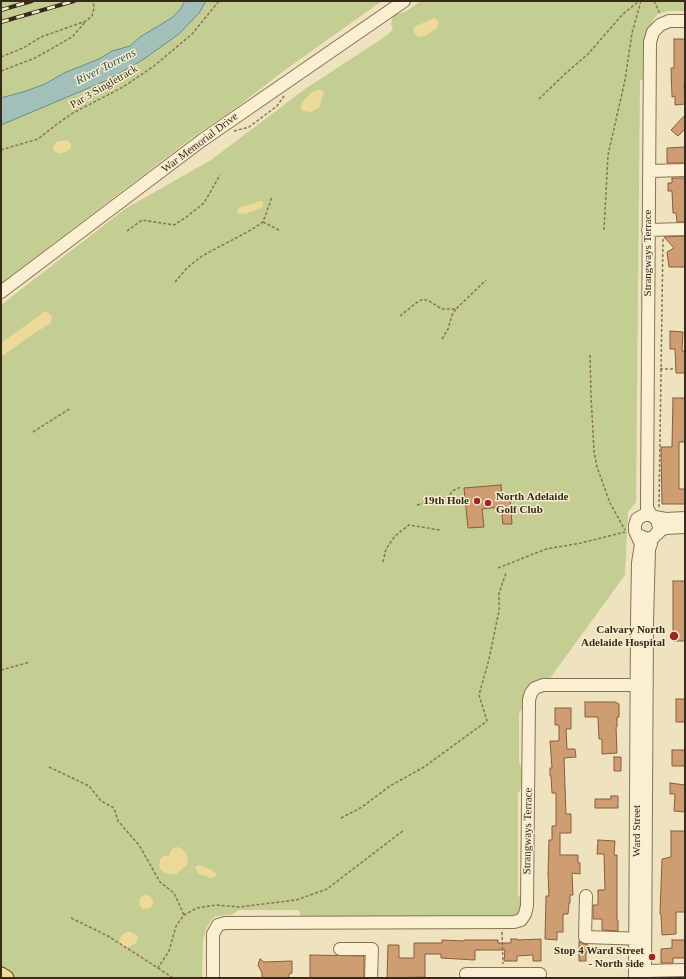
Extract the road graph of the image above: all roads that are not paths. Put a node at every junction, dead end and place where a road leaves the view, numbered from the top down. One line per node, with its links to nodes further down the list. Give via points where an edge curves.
1 (404, 1): 7 (street, War Memorial Drive, via 201,141)
2 (674, 21): 4 (street, Strangways Terrace, via 660,25 653,32 650,42)
3 (685, 170): 4 (street)
4 (649, 171): 6 (street, Strangways Terrace)
5 (685, 229): 6 (street)
6 (648, 230): 8 (street, Strangways Terrace, via 645,508)
7 (1, 292)
8 (651, 514): 9 (street, via 666,519); 11 (street, via 637,519 635,530); 12 (street, via 659,523)
9 (685, 518)
10 (685, 527): 12 (street, via 666,528)
11 (638, 535): 12 (street, via 648,539); 13 (street, via 641,544 638,563)
12 (656, 535): 13 (street, via 648,549)
13 (643, 581): 14 (street)
14 (641, 685): 16 (street, Ward Street); 25 (street, Strangways Terrace, via 544,685 535,688 531,693 527,911 521,920 222,924 216,927 212,938)
15 (586, 896): 16 (street, via 585,937)
16 (641, 939): 22 (street, Ward Street); 27 (street, Ward Street)
17 (340, 949): 26 (street, via 372,949)
18 (685, 970): 22 (street)
19 (1, 974): 24 (main road)
20 (466, 974): 23 (street)
21 (540, 974): 23 (street)
22 (645, 974)
23 (503, 976)
24 (6, 978)
25 (213, 978)
26 (371, 978)
27 (636, 978)

